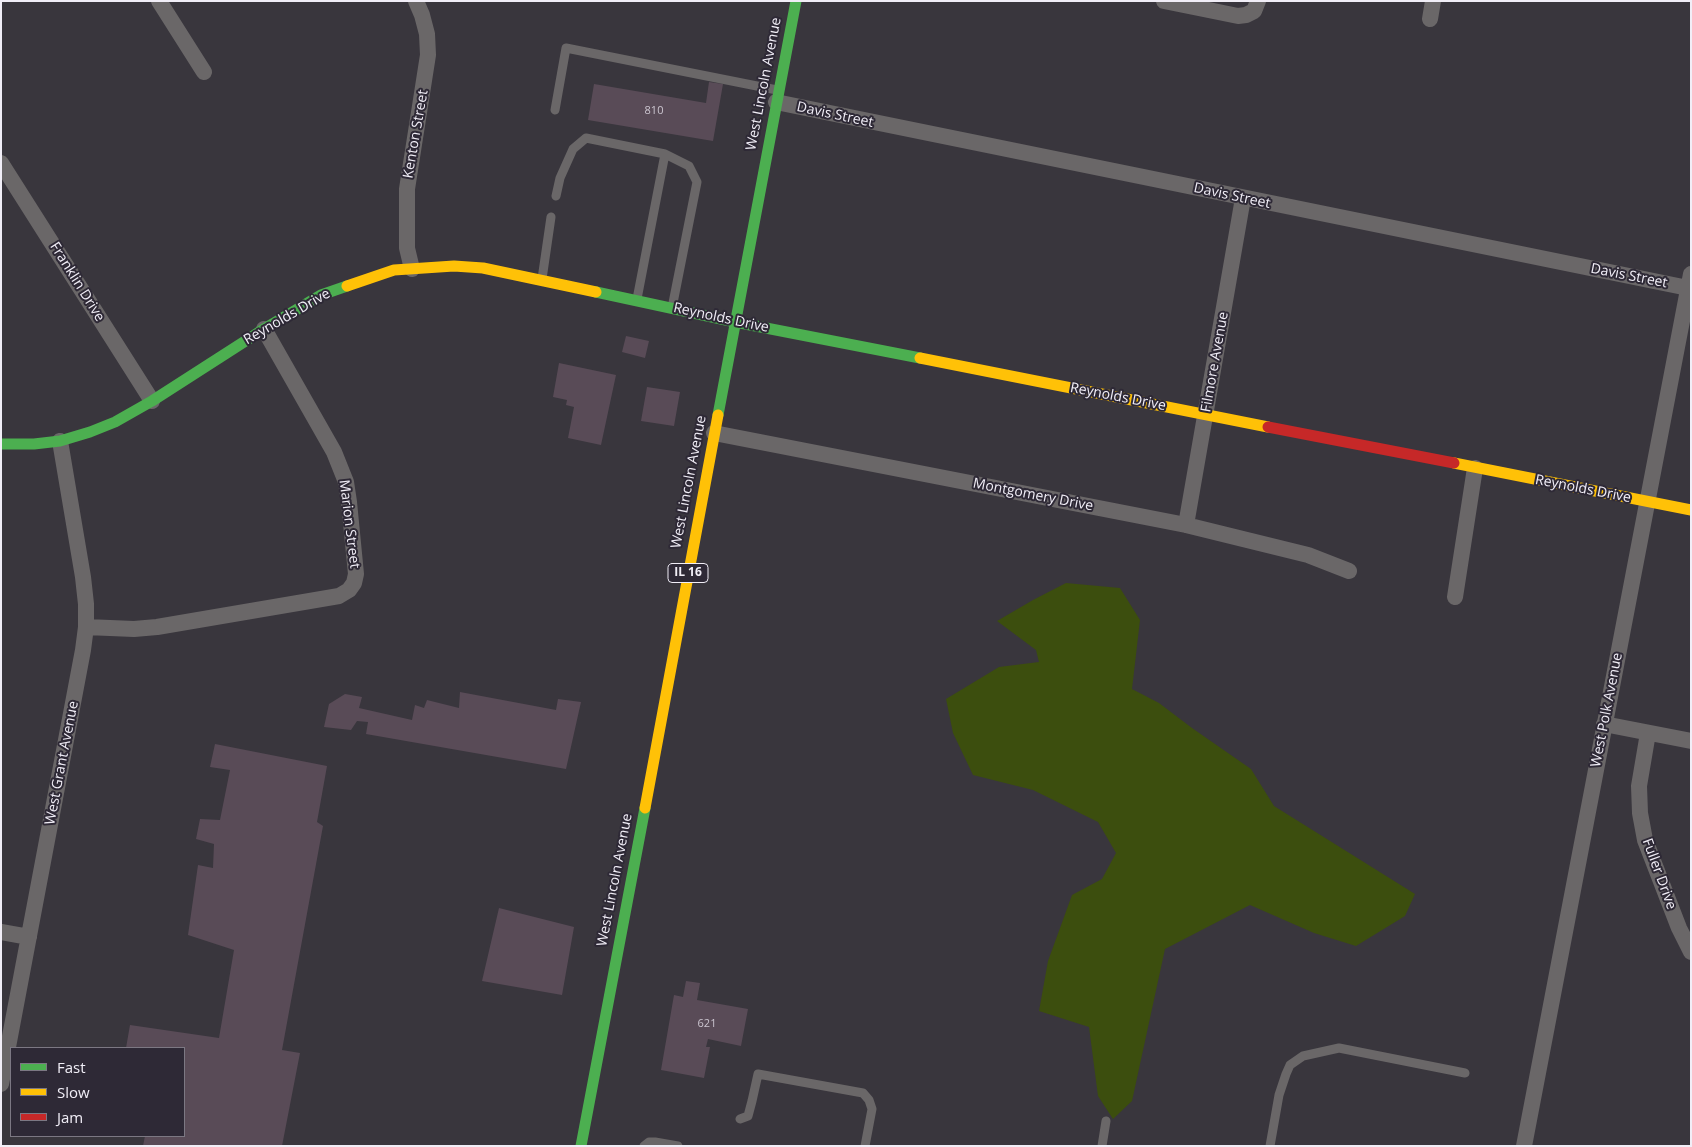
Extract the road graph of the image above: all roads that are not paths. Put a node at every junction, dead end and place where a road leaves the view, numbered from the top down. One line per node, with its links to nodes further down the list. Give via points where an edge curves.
1 (159, 1): 8 (street)
2 (416, 1): 16 (street, Kenton Street, via 427,34 428,55 407,189 407,248)
3 (796, 1): 9 (street, West Lincoln Avenue / IL 16)
4 (1164, 1): 5 (street, via 1238,16 1254,11)
5 (1258, 1)
6 (1433, 1): 7 (street)
7 (1430, 19)
8 (204, 72)
9 (777, 96): 10 (lane, via 566,48); 14 (street, Davis Street); 21 (street, West Lincoln Avenue / IL 16)
10 (555, 110)
11 (665, 154): 13 (lane, via 586,138 573,148); 19 (lane); 20 (lane, via 689,166 697,182)
12 (1, 163): 23 (street, Franklin Drive)
13 (556, 196)
14 (1243, 198): 18 (street, Davis Street); 24 (street, Filmore Avenue)
15 (552, 217): 17 (lane)
16 (412, 269): 17 (street, Reynolds Drive, via 483,268); 22 (street, Reynolds Drive, via 394,270 321,295)
17 (542, 281): 19 (street, Reynolds Drive)
18 (1689, 281): 29 (street, West Polk Avenue)
19 (636, 301): 20 (street, Reynolds Drive)
20 (672, 308): 21 (street, Reynolds Drive)
21 (735, 322): 24 (street, Reynolds Drive); 25 (street, West Lincoln Avenue / IL 16)
22 (264, 329): 23 (street, Reynolds Drive); 34 (street, Marion Street, via 334,452 346,482 356,574 350,590 339,596 157,627 134,630)
23 (152, 401): 26 (street, Reynolds Drive, via 115,422)
24 (1206, 414): 28 (street, Reynolds Drive); 31 (street, Filmore Avenue)
25 (714, 433): 31 (street, Montgomery Drive); 45 (street, West Lincoln Avenue / IL 16)
26 (60, 441): 27 (street, Reynolds Drive); 34 (street, West Grant Avenue, via 83,577)
27 (1, 444)
28 (1475, 468): 29 (street, Reynolds Drive); 33 (street)
29 (1647, 502): 30 (street, Reynolds Drive); 35 (street, West Polk Avenue)
30 (1691, 510)
31 (1186, 525): 32 (street, Montgomery Drive, via 1308,555)
32 (1349, 571)
33 (1455, 597)
34 (86, 627): 39 (street, West Grant Avenue)
35 (1604, 724): 36 (street); 51 (street, West Polk Avenue)
36 (1648, 733): 37 (street); 40 (street, Fuller Drive, via 1639,786 1645,840)
37 (1691, 741)
38 (1, 932): 39 (street)
39 (29, 938): 42 (street, West Grant Avenue)
40 (1691, 952)
41 (1465, 1073): 50 (lane, via 1339,1048 1303,1056 1290,1065 1286,1074)
42 (1, 1084)
43 (740, 1118): 48 (lane, via 748,1116 758,1074 863,1093 872,1109)
44 (1106, 1121): 49 (lane)
45 (581, 1146)
46 (644, 1146): 47 (lane, via 655,1142)
47 (678, 1146)
48 (865, 1146)
49 (1102, 1146)
50 (1270, 1146)
51 (1524, 1146)

